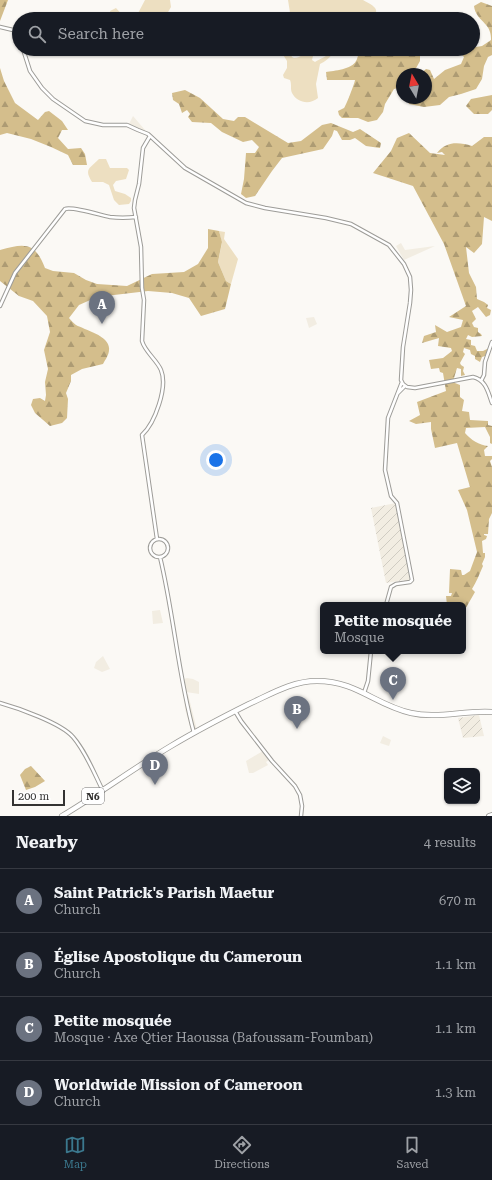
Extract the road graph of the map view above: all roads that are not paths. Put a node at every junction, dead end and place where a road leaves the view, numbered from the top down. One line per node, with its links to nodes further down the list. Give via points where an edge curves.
1 (0, 27): 2 (street)
2 (12, 30)
3 (25, 56): 4 (street, via 30,71 42,88 75,115 93,124 127,126)
4 (150, 136): 5 (street, via 143,148 135,200); 9 (street, via 185,168 246,203 351,224 393,248 408,271 411,290 403,347)
5 (136, 217): 6 (street, via 115,218 65,209 15,273); 13 (street, via 141,247 144,300 142,341 161,370 163,379 158,405 148,429 142,434)
6 (0, 306)
7 (492, 342): 8 (street)
8 (481, 381): 10 (street, via 473,378 415,388); 12 (street)
9 (402, 382): 10 (street); 11 (street)
10 (405, 386): 11 (street)
11 (397, 393): 15 (street, via 388,418 386,476 391,496 398,503 412,580 392,586)
12 (492, 403)
13 (157, 539): 14 (street, via 152,542 150,550 155,556); 14 (street, via 166,541 168,547 166,555)
14 (160, 557): 21 (street)
15 (387, 602)
16 (371, 654): 17 (street)
17 (364, 693): 19 (highway, N6, via 326,683 304,684 281,690); 20 (highway, N6, via 390,708 410,715 431,718)
18 (0, 702): 22 (street, via 50,722 70,734)
19 (236, 712): 21 (highway, N6); 27 (street, via 297,790 302,806)
20 (492, 714)
21 (194, 734): 22 (highway, N6)
22 (103, 791): 23 (highway, N6)
23 (93, 797): 25 (highway, N6); 26 (highway, N6)
24 (492, 814): 28 (main road)
25 (62, 816)
26 (66, 816)
27 (301, 816)
28 (489, 816)

